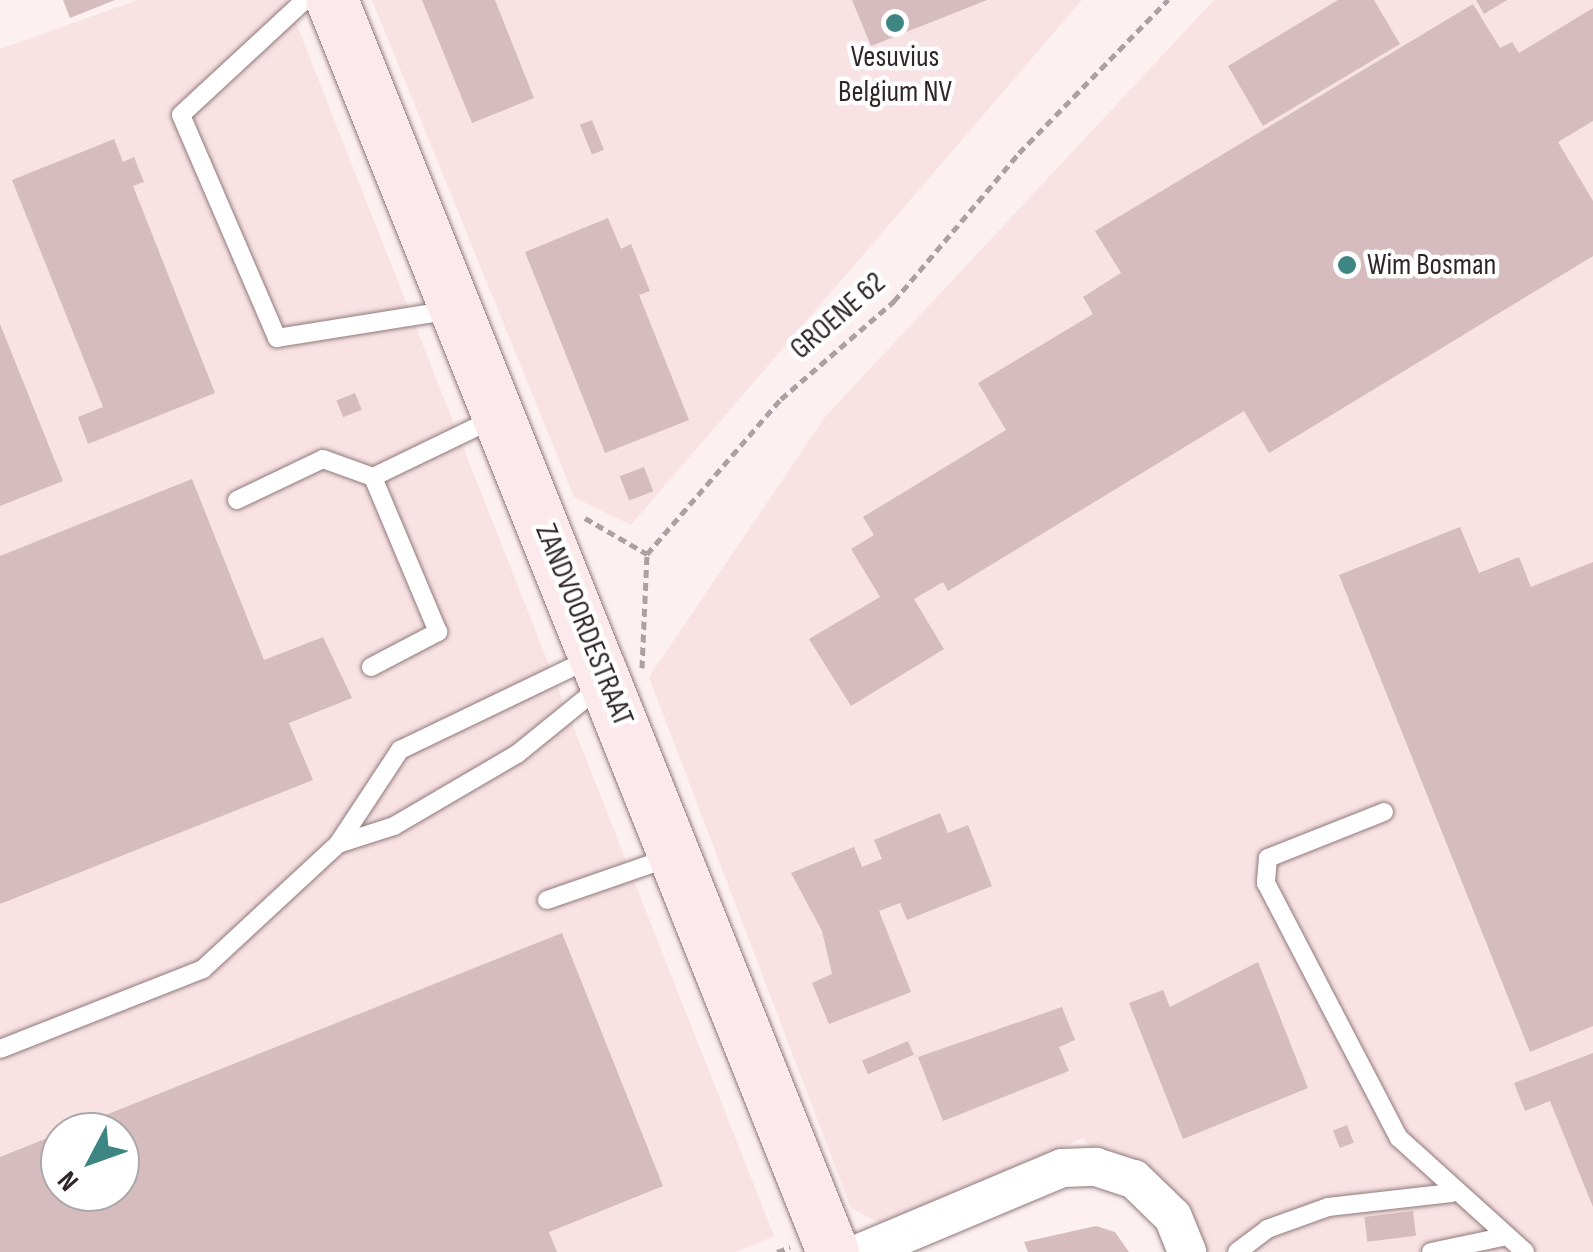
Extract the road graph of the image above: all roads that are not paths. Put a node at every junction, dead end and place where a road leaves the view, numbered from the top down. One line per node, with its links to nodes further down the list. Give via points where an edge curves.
1 (305, 0): 3 (lane, via 181,115 277,338)
2 (332, 0): 3 (main road, ZANDVOORDESTRAAT)
3 (456, 309): 4 (main road, ZANDVOORDESTRAAT)
4 (500, 415): 5 (lane); 8 (main road, ZANDVOORDESTRAAT)
5 (372, 477): 6 (lane, via 323,459); 7 (lane, via 438,632)
6 (237, 500)
7 (372, 666)
8 (602, 669): 10 (lane, via 517,754 394,826); 10 (lane, via 400,750); 11 (main road, ZANDVOORDESTRAAT)
9 (1384, 812): 14 (lane, via 1268,858 1266,882 1399,1138)
10 (338, 844): 13 (lane, via 202,969)
11 (676, 855): 12 (lane); 16 (main road, ZANDVOORDESTRAAT)
12 (548, 900)
13 (0, 1049)
14 (1451, 1193): 15 (lane); 19 (lane, via 1328,1207 1266,1229)
15 (1502, 1237): 20 (lane); 21 (lane)
16 (834, 1252)
17 (862, 1252): 18 (street, via 1062,1168 1096,1167 1134,1179 1173,1216)
18 (1188, 1252)
19 (1237, 1252)
20 (1431, 1252)
21 (1525, 1252)

